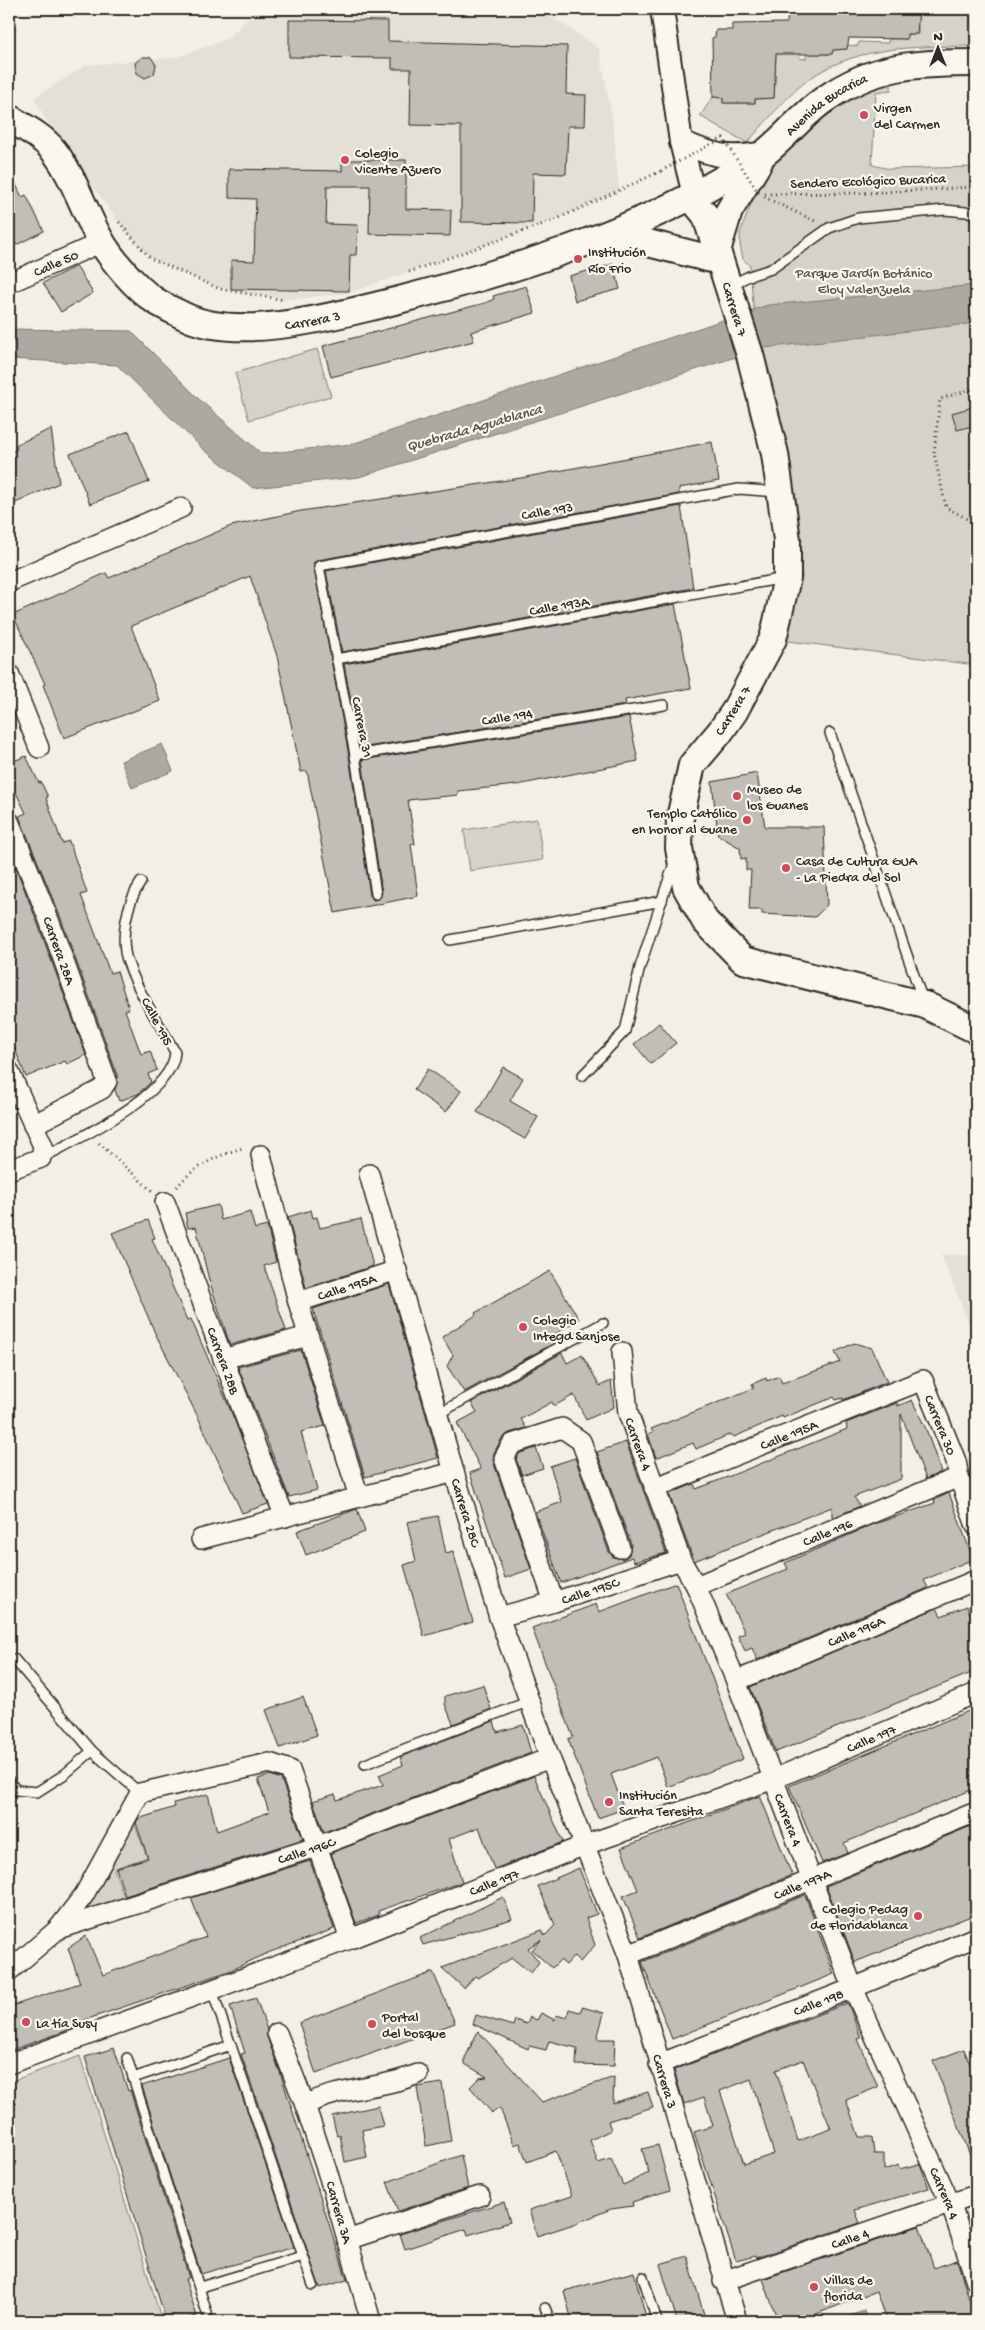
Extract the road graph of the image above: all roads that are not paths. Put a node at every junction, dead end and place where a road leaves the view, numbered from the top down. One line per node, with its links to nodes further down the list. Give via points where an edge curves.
1 (662, 9): 4 (street)
2 (976, 63): 5 (main road, Avenida Bucarica, via 898,66 870,75 825,99)
3 (9, 118): 9 (main road, Carrera 3, via 38,135 52,149)
4 (681, 142): 5 (street, via 708,154 738,158); 6 (street)
5 (765, 153): 6 (main road, Avenida Bucarica); 10 (main road, via 729,211)
6 (696, 200): 8 (main road, Carrera 3); 10 (main road, Carrera 7, via 706,216)
7 (976, 214): 12 (lane, via 945,210 858,218 829,228 771,269)
8 (596, 238): 9 (main road, Carrera 3, via 488,277 368,308 311,320 240,328 188,318 152,299 122,269); 10 (main road, via 644,242)
9 (102, 242): 11 (street, Calle 50)
10 (714, 255): 12 (main road, Carrera 7); 13 (main road, Carrera 7)
11 (9, 283)
12 (729, 286): 13 (main road, Carrera 7)
13 (733, 312): 14 (main road, Carrera 7, via 775,454)
14 (779, 484): 16 (lane, Calle 193); 17 (main road, Carrera 7, via 787,540)
15 (181, 508): 18 (street)
16 (319, 566): 19 (lane, Carrera 31)
17 (788, 578): 19 (lane, Calle 193A); 26 (main road, Carrera 7, via 773,639 734,712 692,765 680,818)
18 (9, 582)
19 (336, 660): 24 (lane, Carrera 31)
20 (9, 673): 23 (street)
21 (664, 704): 24 (lane, Calle 194)
22 (830, 733): 31 (lane)
23 (39, 748)
24 (355, 755): 28 (lane, Carrera 31)
25 (9, 821): 35 (street, Carrera 28A, via 49,920 107,1081 102,1089)
26 (679, 848): 29 (lane); 31 (main road, Carrera 7, via 686,887 705,921 743,960)
27 (141, 882): 36 (lane, Calle 195, via 134,892 126,920 124,945 128,963 175,1052 174,1062 165,1079 116,1118)
28 (376, 894)
29 (662, 901): 30 (lane); 34 (lane, via 640,967 625,1031)
30 (450, 940)
31 (925, 1006): 32 (main road, Carrera 7)
32 (976, 1030)
33 (9, 1071): 35 (street)
34 (582, 1076)
35 (33, 1125): 36 (street)
36 (42, 1152): 38 (street, Calle 195)
37 (260, 1155): 42 (street)
38 (9, 1170)
39 (369, 1174): 41 (street, Carrera 28C)
40 (165, 1202): 46 (street, Carrera 28B)
41 (397, 1270): 42 (street, Calle 195A); 48 (street, Carrera 28C)
42 (298, 1302): 44 (street)
43 (603, 1323): 48 (lane)
44 (308, 1336): 46 (street); 52 (street)
45 (622, 1352): 51 (street, Carrera 4, via 628,1414)
46 (223, 1359): 53 (street, Carrera 28B)
47 (923, 1380): 50 (street, Carrera 30, via 956,1461); 51 (street, Calle 195A)
48 (438, 1414): 49 (street, Carrera 28C)
49 (454, 1472): 52 (street); 61 (street, Carrera 28C)
50 (958, 1477): 54 (street, Carrera 30); 59 (street, Calle 196)
51 (654, 1488): 57 (street, Carrera 4)
52 (358, 1497): 53 (street)
53 (285, 1517): 55 (street)
54 (976, 1526)
55 (201, 1539)
56 (620, 1548): 60 (street, via 581,1441 562,1428 512,1444 504,1458)
57 (681, 1560): 59 (street, Carrera 4); 60 (street, Calle 195C)
58 (976, 1580): 63 (street, Calle 196A)
59 (696, 1586): 63 (street, Carrera 4)
60 (554, 1602): 61 (street, Calle 195C)
61 (499, 1617): 65 (street, Carrera 28C)
62 (14, 1659): 66 (lane)
63 (736, 1682): 69 (street, Carrera 4)
64 (976, 1693): 69 (street, Calle 197)
65 (530, 1700): 67 (street, Carrera 28C); 68 (lane)
66 (92, 1751): 70 (lane, via 66,1774 36,1792 16,1790); 71 (lane)
67 (550, 1758): 73 (street, Carrera 28C); 74 (street, Calle 196C)
68 (365, 1764)
69 (774, 1779): 73 (street, Calle 197); 75 (street, Carrera 4)
70 (9, 1781)
71 (140, 1793): 74 (street, via 269,1764 290,1770); 76 (street, Calle 196C, via 84,1895)
72 (976, 1812): 75 (street, Calle 197A)
73 (585, 1845): 78 (street, Calle 197); 79 (street, Carrera 3)
74 (316, 1847): 76 (street, Calle 196C); 78 (street)
75 (812, 1880): 79 (street, Calle 197A); 81 (street, Carrera 4)
76 (58, 1929): 80 (street, Calle 196C)
77 (976, 1937): 81 (street, Calle 198)
78 (350, 1939): 82 (street, Calle 197)
79 (628, 1955): 87 (street, Carrera 3)
80 (9, 1971)
81 (853, 1988): 87 (street, Calle 198); 93 (street, Carrera 4)
82 (212, 1990): 84 (lane); 86 (street, Calle 197)
83 (277, 2033): 90 (street, Carrera 3A)
84 (231, 2045): 89 (lane); 95 (lane)
85 (127, 2058): 89 (lane)
86 (10, 2061)
87 (659, 2064): 97 (street, Carrera 3)
88 (418, 2074): 90 (street, via 406,2080 337,2093)
89 (133, 2078): 100 (lane)
90 (305, 2105): 94 (street, Carrera 3A)
91 (976, 2195): 93 (street, Calle 4)
92 (480, 2196): 94 (street)
93 (951, 2205): 97 (street, Calle 4); 98 (street, Carrera 4)
94 (347, 2240): 103 (street, Carrera 3A)
95 (303, 2256): 99 (lane); 100 (lane)
96 (643, 2277): 105 (lane)
97 (723, 2281): 106 (street, Carrera 3)
98 (976, 2281)
99 (312, 2285)
100 (200, 2287): 102 (lane)
101 (545, 2308): 104 (lane)
102 (207, 2313)
103 (370, 2321)
104 (550, 2321)
105 (657, 2321)
106 (737, 2321)

